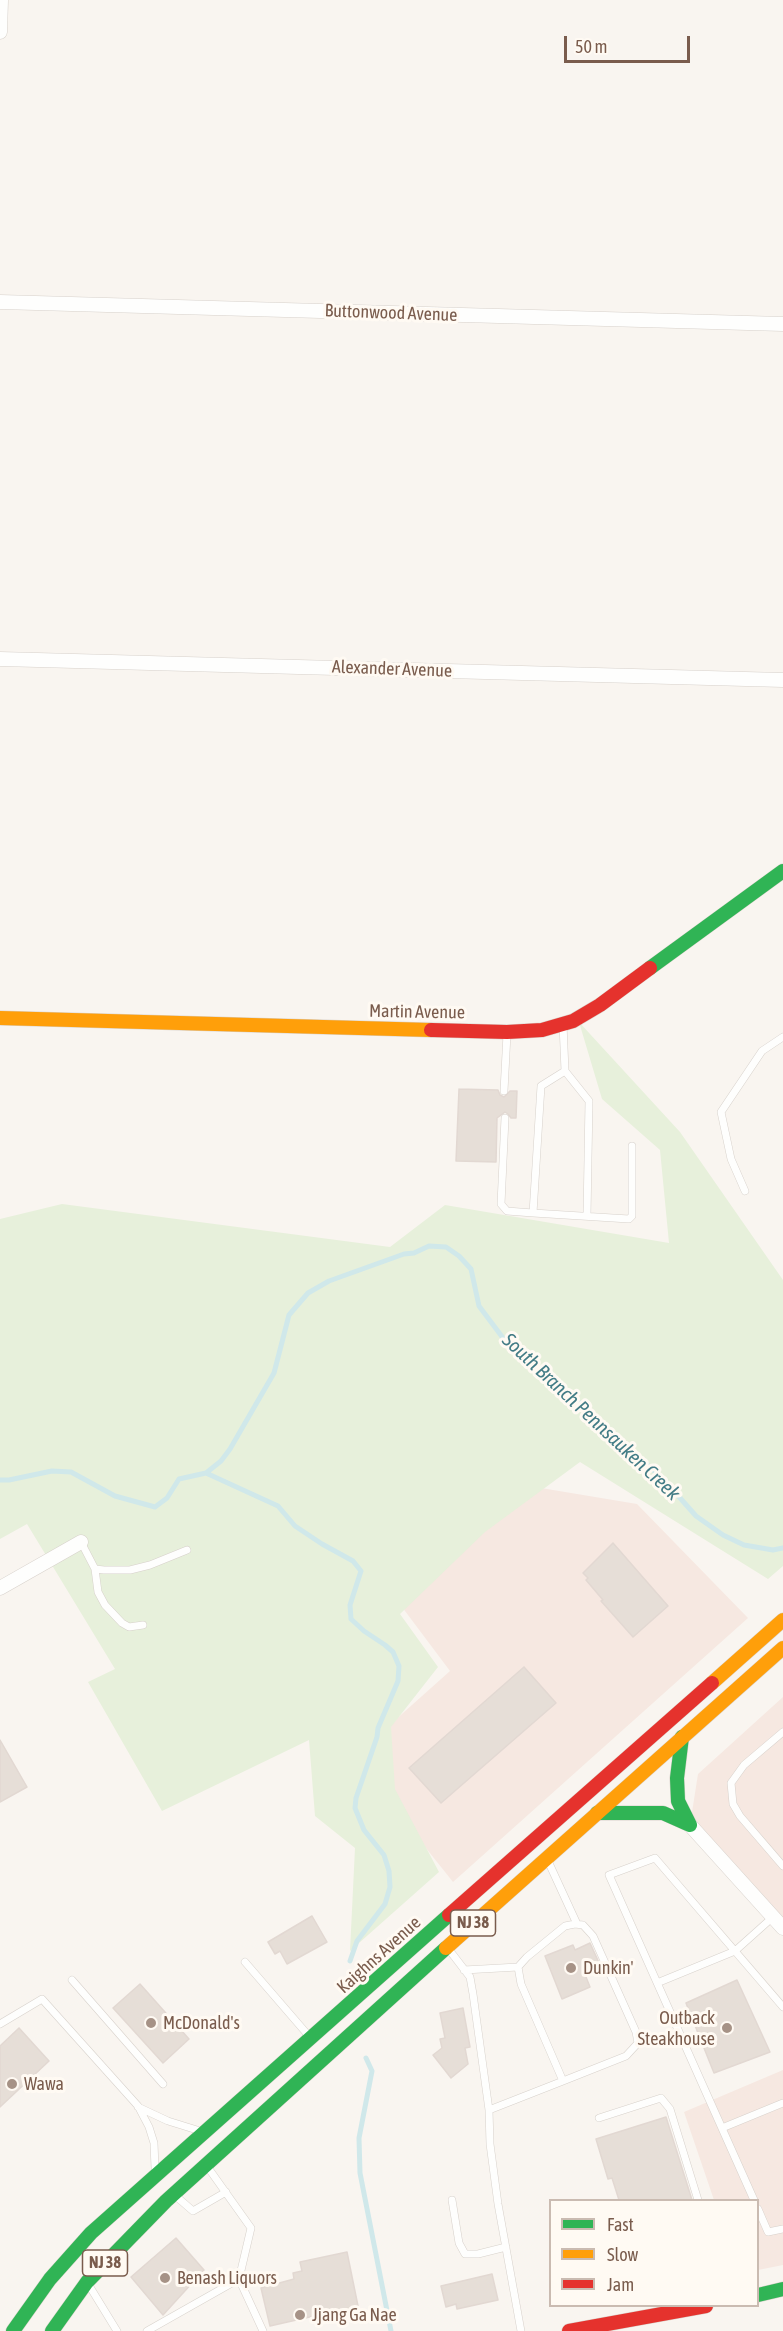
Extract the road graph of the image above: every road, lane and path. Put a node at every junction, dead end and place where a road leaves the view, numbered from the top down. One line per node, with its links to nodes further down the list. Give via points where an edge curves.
1 (1, 0): 2 (street)
2 (0, 32)
3 (0, 302): 4 (street, Buttonwood Avenue)
4 (783, 324)
5 (0, 659): 6 (street, Alexander Avenue)
6 (783, 680)
7 (783, 871): 9 (main road, Martin Avenue, via 600,1005)
8 (0, 1018): 10 (main road, Martin Avenue)
9 (563, 1024): 10 (main road, Martin Avenue); 12 (lane)
10 (507, 1032): 13 (lane)
11 (783, 1037): 16 (lane, via 762,1051 721,1112 731,1159)
12 (565, 1071): 17 (lane, via 542,1086); 18 (lane, via 589,1101)
13 (504, 1090)
14 (505, 1118): 17 (lane, via 501,1204 507,1211)
15 (632, 1146): 18 (lane, via 632,1216)
16 (745, 1191)
17 (533, 1213): 18 (lane)
18 (587, 1216)
19 (81, 1542): 21 (lane); 22 (street)
20 (187, 1550): 21 (lane, via 130,1570)
21 (95, 1569): 24 (lane, via 98,1592 105,1605 129,1627)
22 (0, 1588)
23 (783, 1620): 44 (main road, Kaighns Avenue / NJ 38)
24 (143, 1625)
25 (783, 1648): 27 (main road, NJ 38)
26 (783, 1732): 31 (lane, via 744,1765 731,1783 733,1804 740,1816)
27 (682, 1737): 28 (main road, NJ 38); 29 (main road, via 678,1801)
28 (597, 1813): 29 (main road, via 663,1814); 30 (main road, NJ 38)
29 (690, 1825): 32 (street)
30 (547, 1857): 33 (lane); 35 (main road, NJ 38)
31 (783, 1866)
32 (773, 1917): 34 (street); 36 (lane)
33 (577, 1924): 38 (lane, via 565,1926); 45 (lane, via 593,1936 638,2043 627,2056)
34 (783, 1928)
35 (446, 1947): 39 (lane); 53 (main road, NJ 38)
36 (735, 1952): 41 (lane); 41 (lane, via 655,1858 609,1875); 42 (lane)
37 (245, 1962): 44 (lane)
38 (518, 1967): 39 (lane); 45 (lane, via 521,1984)
39 (464, 1970): 49 (lane, via 470,1977)
40 (72, 1980): 46 (lane)
41 (657, 1983): 51 (lane)
42 (783, 2007)
43 (0, 2024): 48 (lane, via 42,1999)
44 (311, 2039): 52 (main road, Kaighns Avenue / NJ 38)
45 (563, 2081): 49 (lane)
46 (163, 2084)
47 (783, 2103): 51 (lane)
48 (138, 2106): 52 (lane); 54 (lane, via 154,2143)
49 (489, 2110): 62 (lane, via 490,2144)
50 (599, 2118): 57 (lane, via 660,2098 670,2109)
51 (722, 2128): 58 (lane)
52 (206, 2133): 54 (main road, Kaighns Avenue / NJ 38)
53 (206, 2165): 55 (lane); 56 (main road, NJ 38)
54 (154, 2177): 70 (main road, Kaighns Avenue / NJ 38, via 73,2252)
55 (226, 2192): 56 (lane, via 193,2211); 63 (lane, via 251,2228)
56 (174, 2194): 64 (main road, NJ 38)
57 (698, 2199)
58 (754, 2199)
59 (452, 2200): 62 (lane, via 459,2243 465,2253)
60 (759, 2211): 61 (lane, via 768,2232)
61 (783, 2229)
62 (506, 2247): 75 (lane)
63 (239, 2279): 73 (lane); 74 (lane)
64 (87, 2282): 71 (main road, NJ 38); 72 (lane)
65 (783, 2289): 66 (main road)
66 (759, 2295)
67 (701, 2307): 69 (main road)
68 (0, 2324): 70 (main road)
69 (586, 2329): 76 (main road)
70 (15, 2330)
71 (52, 2331)
72 (117, 2331)
73 (147, 2331)
74 (263, 2331)
75 (521, 2331)
76 (570, 2331)

